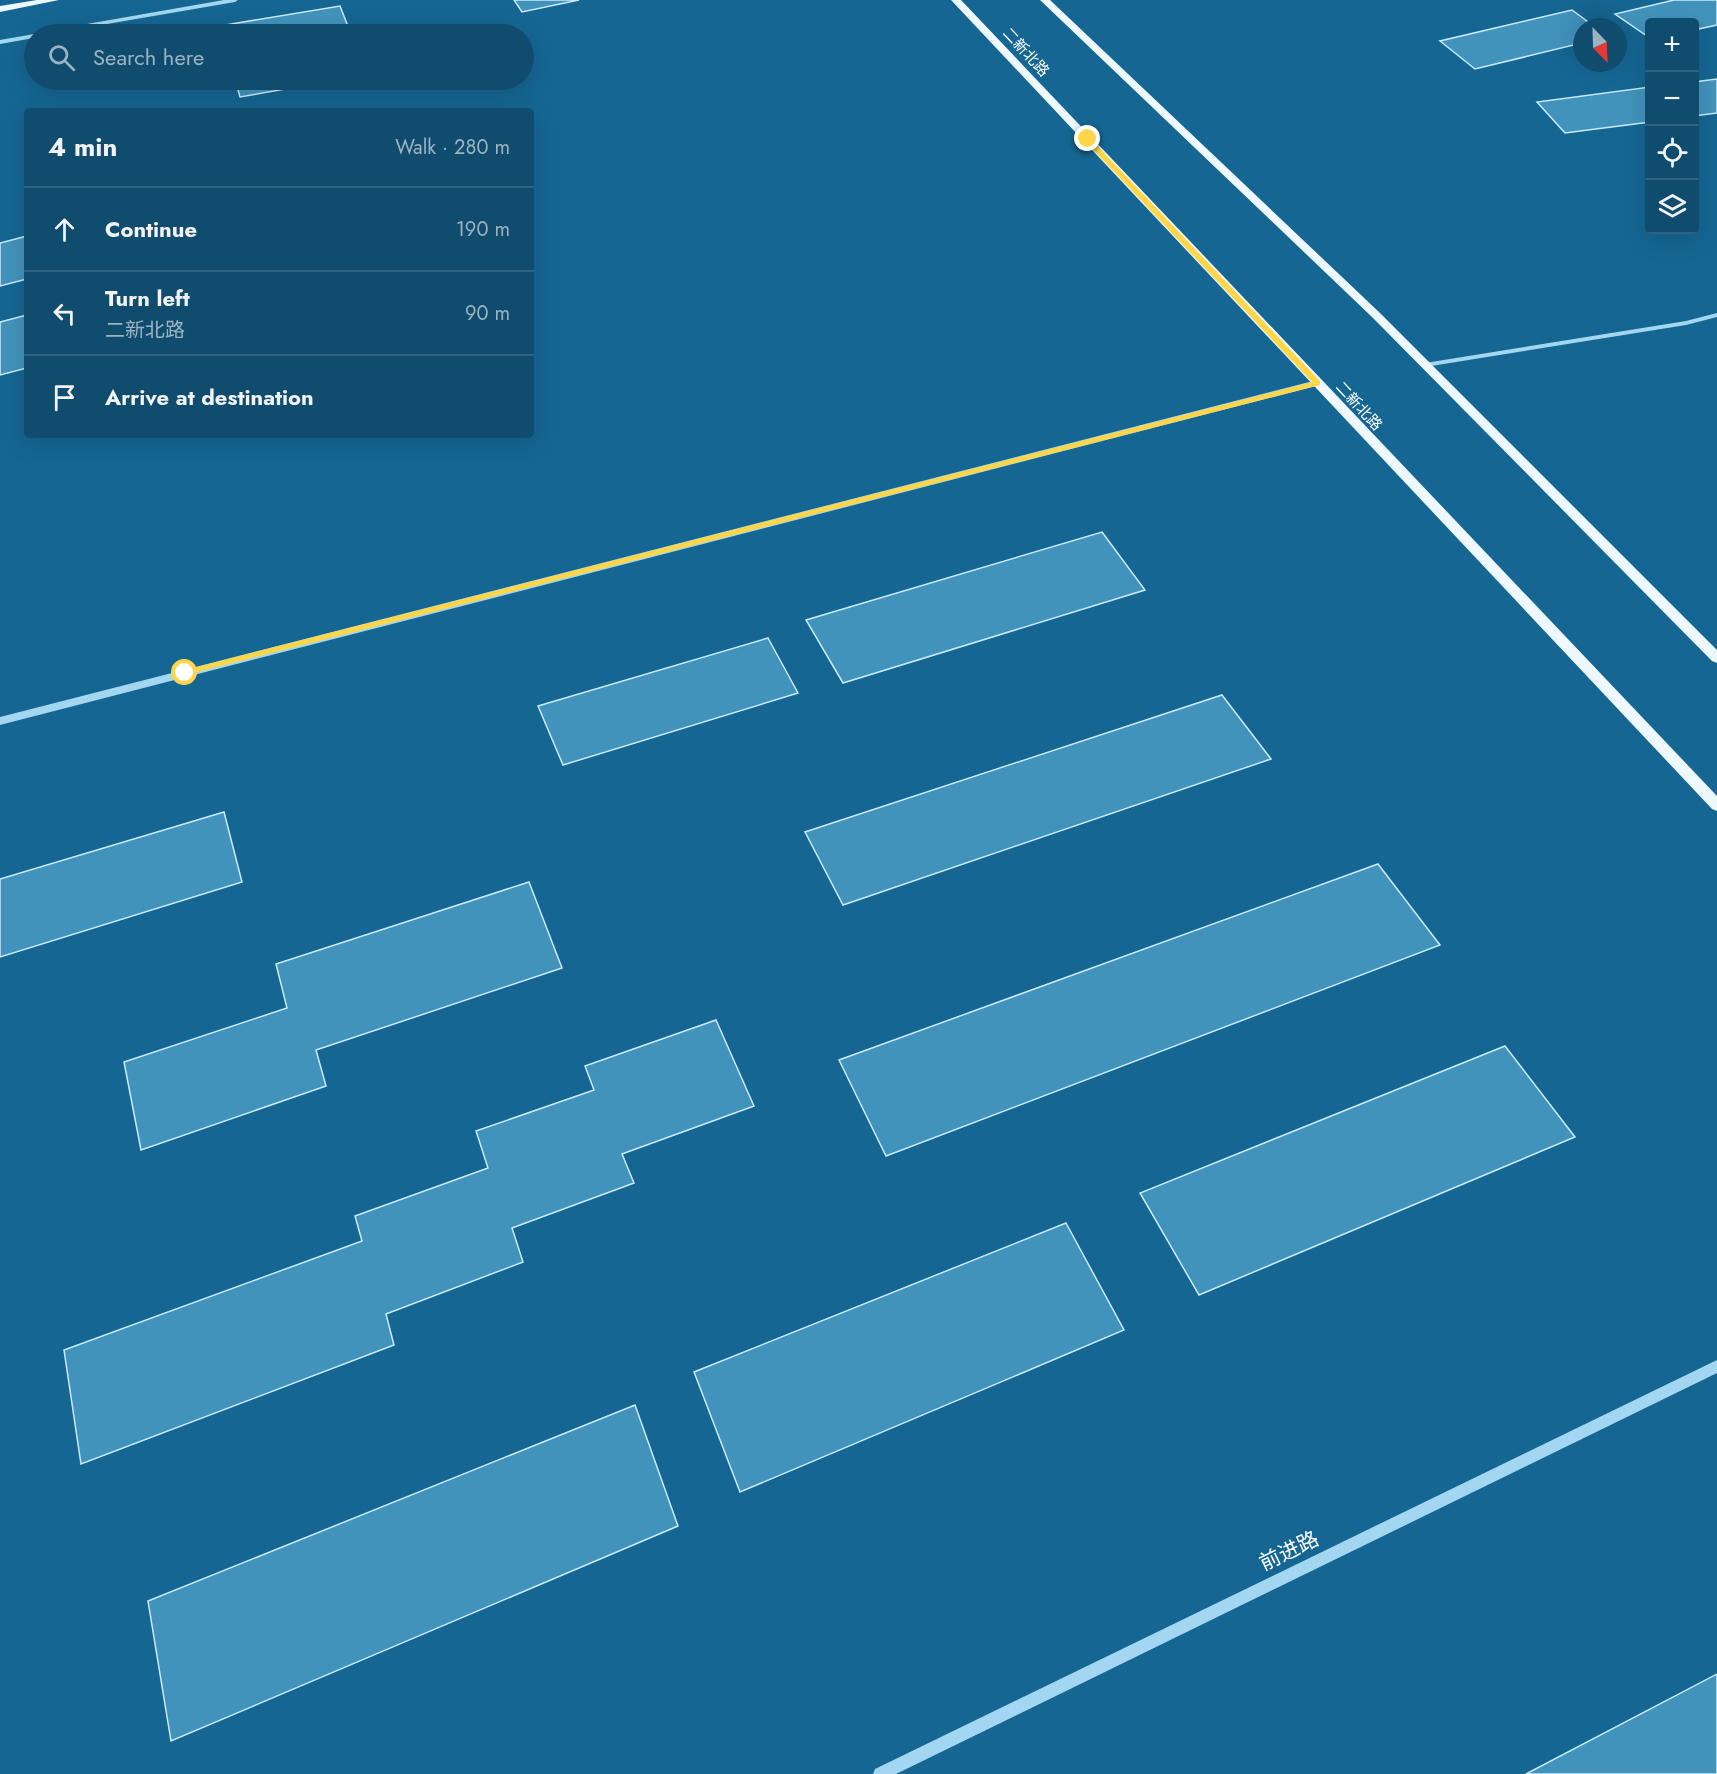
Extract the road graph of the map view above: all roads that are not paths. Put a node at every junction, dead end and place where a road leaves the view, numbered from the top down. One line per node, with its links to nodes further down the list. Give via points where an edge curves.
1 (54, 0): 5 (main road)
2 (235, 0): 6 (street)
3 (956, 0): 11 (main road, 二新北路)
4 (1045, 0): 10 (main road)
5 (0, 9)
6 (98, 24)
7 (24, 38): 8 (street)
8 (0, 42)
9 (1717, 315): 10 (street)
10 (1425, 365): 12 (main road)
11 (1317, 383): 13 (street); 14 (main road, 二新北路)
12 (1717, 658)
13 (0, 721)
14 (1717, 805)
15 (1717, 1366): 16 (street, 前进路)
16 (880, 1774)

